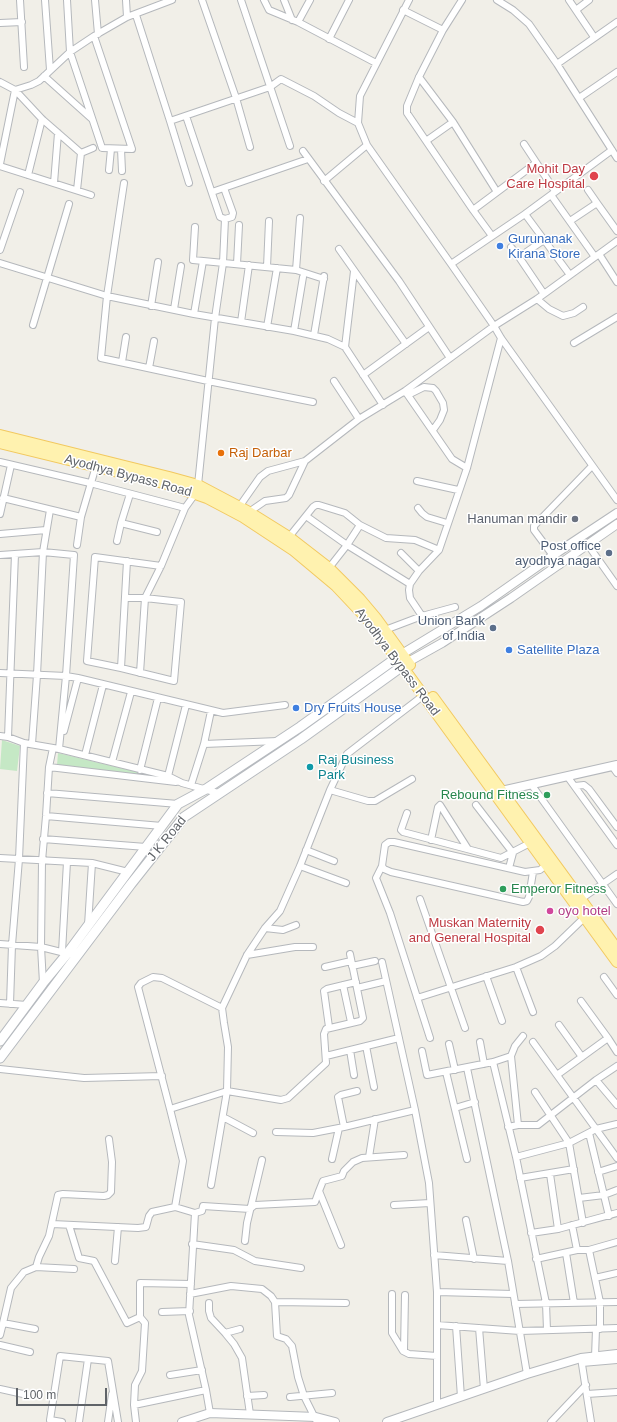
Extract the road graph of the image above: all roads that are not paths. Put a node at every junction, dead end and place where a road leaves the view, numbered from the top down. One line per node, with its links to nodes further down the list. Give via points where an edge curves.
1 (20, 0): 24 (street)
2 (45, 0): 35 (street)
3 (67, 0): 31 (street)
4 (95, 0): 28 (street)
5 (126, 0): 22 (street)
6 (172, 0): 18 (street)
7 (202, 0): 42 (street)
8 (241, 0): 40 (street)
9 (264, 0): 23 (street, via 269,10)
10 (284, 0): 23 (street)
11 (310, 0): 23 (street)
12 (350, 0): 30 (street)
13 (409, 0): 19 (street)
14 (462, 0): 27 (street)
15 (497, 0): 33 (street, via 529,24)
16 (569, 0): 20 (street)
17 (589, 0): 20 (street)
18 (159, 3): 21 (street)
19 (403, 10): 27 (street); 32 (street)
20 (576, 10): 29 (street)
21 (136, 15): 22 (street); 47 (street)
22 (127, 17): 28 (street)
23 (295, 21): 30 (street)
24 (22, 22): 26 (street); 34 (street)
25 (617, 22): 29 (street)
26 (0, 23)
27 (443, 30): 38 (street)
28 (96, 35): 31 (street); 59 (street, via 132,149)
29 (594, 37): 33 (street)
30 (330, 39): 32 (street)
31 (70, 52): 35 (street); 46 (street)
32 (376, 63): 49 (street, via 360,96)
33 (557, 64): 43 (street)
34 (24, 67)
35 (50, 70): 37 (street)
36 (617, 72): 43 (street)
37 (44, 76): 41 (street, via 31,85); 46 (street)
38 (418, 77): 48 (street); 51 (street, via 407,106 408,113)
39 (0, 82): 41 (street)
40 (270, 87): 42 (street); 49 (street, via 281,79); 55 (street)
41 (15, 90): 45 (street); 54 (street)
42 (236, 98): 44 (street); 56 (street)
43 (579, 98): 60 (street)
44 (186, 116): 47 (street); 78 (street)
45 (42, 119): 50 (street); 69 (street)
46 (92, 120): 58 (street, via 102,148)
47 (170, 121): 73 (street)
48 (453, 122): 51 (street); 79 (street)
49 (358, 123): 53 (street)
50 (58, 133): 62 (street); 71 (street)
51 (426, 141): 84 (street)
52 (524, 144): 65 (street)
53 (367, 145): 70 (street); 106 (street)
54 (2, 146): 66 (street)
55 (290, 146)
56 (250, 147)
57 (93, 148): 62 (street)
58 (111, 149): 59 (street); 67 (street)
59 (121, 149): 68 (street)
60 (612, 150): 63 (street); 80 (street)
61 (303, 151): 64 (street)
62 (81, 153): 75 (street)
63 (617, 158)
64 (308, 159): 70 (street); 74 (street)
65 (536, 164): 79 (street); 80 (street)
66 (0, 165): 69 (street)
67 (109, 170)
68 (122, 171)
69 (28, 174): 71 (street)
70 (324, 181): 130 (street, via 399,280)
71 (54, 183): 75 (street)
72 (124, 183): 118 (street)
73 (189, 183)
74 (224, 188): 78 (street); 87 (street, via 233,213 232,217)
75 (77, 190): 81 (street)
76 (588, 190): 82 (street)
77 (20, 192): 98 (street)
78 (212, 192): 87 (street, via 220,217)
79 (497, 192): 84 (street)
80 (553, 193): 85 (street); 89 (street)
81 (91, 194)
82 (597, 203): 89 (street); 92 (street)
83 (69, 204): 115 (street)
84 (472, 210): 93 (street)
85 (525, 214): 93 (street); 94 (street)
86 (300, 218): 111 (street)
87 (225, 219): 104 (street)
88 (269, 221): 109 (street)
89 (570, 221): 99 (street)
90 (239, 225): 105 (street)
91 (195, 227): 101 (street, via 193,260)
92 (617, 231)
93 (492, 236): 106 (street)
94 (544, 240): 100 (street); 113 (street)
95 (617, 241): 99 (street)
96 (511, 246): 100 (street)
97 (339, 249): 112 (street)
98 (0, 250)
99 (597, 256): 113 (street); 116 (street)
100 (519, 257): 117 (street)
101 (203, 261): 104 (street); 123 (street)
102 (158, 262): 120 (street)
103 (0, 263): 115 (street)
104 (223, 263): 105 (street); 125 (street)
105 (237, 264): 107 (street)
106 (451, 264): 128 (street)
107 (249, 265): 109 (street); 126 (street)
108 (181, 266): 122 (street)
109 (267, 267): 110 (street)
110 (277, 268): 111 (street); 129 (street)
111 (296, 270): 132 (street, via 324,278)
112 (354, 271): 137 (street); 138 (street)
113 (570, 275): 117 (street)
114 (302, 277): 131 (street)
115 (47, 278): 118 (street); 127 (street)
116 (617, 282)
117 (544, 294): 119 (street)
118 (107, 296): 120 (street); 140 (street, via 102,358)
119 (537, 299): 121 (street, via 563,316); 128 (street)
120 (151, 306): 122 (street)
121 (583, 307)
122 (174, 309): 123 (street)
123 (194, 314): 125 (street)
124 (617, 317): 136 (street)
125 (215, 318): 126 (street); 143 (street)
126 (241, 322): 129 (street)
127 (33, 325)
128 (494, 326): 134 (street); 139 (street)
129 (267, 327): 131 (street)
130 (429, 327): 137 (street); 139 (street)
131 (294, 331): 132 (street)
132 (314, 335): 138 (street)
133 (126, 337): 140 (street)
134 (501, 338): 156 (street); 157 (street)
135 (154, 342): 141 (street)
136 (574, 343)
137 (406, 344): 142 (street)
138 (345, 347): 142 (street)
139 (450, 358): 145 (street)
140 (122, 362): 141 (street)
141 (149, 368): 143 (street)
142 (363, 375): 147 (street)
143 (208, 381): 146 (street); 160 (street)
144 (334, 381): 148 (street)
145 (407, 393): 147 (street); 149 (street); 149 (street, via 424,387 436,391 443,402 444,410)
146 (313, 402)
147 (383, 404): 148 (street)
148 (360, 420): 152 (street)
149 (433, 430): 157 (street, via 452,459)
150 (0, 435): 160 (main road, Ayodhya Bypass Road, via 169,476)
151 (0, 443): 155 (main road, Ayodhya Bypass Road)
152 (305, 461): 165 (street, via 273,469 264,474); 169 (street, via 286,498 265,501)
153 (0, 462): 154 (street)
154 (11, 465): 159 (street); 163 (street)
155 (96, 466): 159 (street); 160 (main road, Ayodhya Bypass Road)
156 (592, 466): 164 (street); 190 (street, via 534,526 534,530)
157 (467, 468): 161 (street)
158 (417, 481): 161 (street)
159 (90, 483): 162 (street); 173 (street)
160 (196, 490): 165 (main road, Ayodhya Bypass Road); 166 (street); 204 (main road, Ayodhya Bypass Road, via 293,550 354,604)
161 (458, 490): 175 (street)
162 (130, 494): 166 (street); 174 (street)
163 (3, 498): 168 (street); 171 (street)
164 (617, 500)
165 (239, 507): 169 (main road, Ayodhya Bypass Road)
166 (185, 508): 194 (street)
167 (418, 508): 175 (street, via 427,517)
168 (50, 510): 173 (street); 178 (street)
169 (249, 512): 181 (main road, Ayodhya Bypass Road)
170 (617, 513): 190 (street)
171 (0, 514)
172 (306, 516): 176 (street, via 319,505 344,513); 181 (street); 184 (street)
173 (81, 517): 183 (street)
174 (121, 523): 179 (street); 182 (street)
175 (447, 523): 186 (street)
176 (360, 525): 184 (street); 186 (street, via 386,538 415,540)
177 (616, 526): 185 (street)
178 (46, 530): 180 (street); 187 (street)
179 (157, 532)
180 (0, 534)
181 (289, 537): 195 (main road, Ayodhya Bypass Road)
182 (117, 541)
183 (77, 545)
184 (347, 545): 195 (street); 197 (street)
185 (588, 545): 193 (street); 198 (street)
186 (439, 550): 196 (street)
187 (43, 552): 189 (street); 209 (street); 210 (street, via 74,555)
188 (401, 553): 196 (street)
189 (15, 554): 191 (street); 208 (street)
190 (554, 555): 193 (street); 204 (street)
191 (0, 556)
192 (127, 561): 194 (street); 199 (street); 205 (street, via 95,557 87,661)
193 (560, 565): 204 (street, via 442,643)
194 (161, 566): 200 (street)
195 (329, 568): 203 (main road, Ayodhya Bypass Road, via 360,599)
196 (420, 570): 197 (street)
197 (410, 584): 202 (street, via 410,598)
198 (617, 586)
199 (125, 598): 200 (street); 205 (street)
200 (145, 598): 207 (street); 207 (street, via 181,602 174,681)
201 (455, 607): 202 (street)
202 (422, 616): 203 (street)
203 (385, 630): 204 (main road, Ayodhya Bypass Road)
204 (402, 660): 214 (main road, Ayodhya Bypass Road); 221 (main road, J K Road); 235 (main road, J K Road, via 301,739); 242 (main road, Ayodhya Bypass Road)
205 (121, 668): 207 (street)
206 (0, 673): 208 (street)
207 (140, 673)
208 (12, 674): 209 (street); 220 (street)
209 (37, 675): 210 (street); 223 (street)
210 (66, 676): 211 (street); 225 (street)
211 (78, 678): 212 (street); 225 (street)
212 (103, 685): 213 (street); 226 (street)
213 (131, 692): 215 (street); 227 (street)
214 (424, 695): 241 (street, via 347,754); 242 (main road, Ayodhya Bypass Road)
215 (158, 698): 216 (street); 230 (street)
216 (186, 705): 218 (street); 232 (street)
217 (285, 705): 218 (street, via 222,713)
218 (212, 711): 224 (street)
219 (0, 736): 220 (street)
220 (8, 737): 222 (street)
221 (278, 741): 224 (street); 231 (main road, J K Road)
222 (24, 743): 223 (street); 260 (street)
223 (32, 744): 225 (street)
224 (204, 744): 238 (street)
225 (56, 748): 226 (street); 228 (street)
226 (85, 755): 227 (street)
227 (112, 762): 230 (street)
228 (49, 767): 236 (street); 243 (street)
229 (615, 768): 233 (street)
230 (140, 770): 232 (street)
231 (230, 773): 235 (main road); 240 (main road, J K Road)
232 (168, 776): 236 (street)
233 (567, 776): 237 (street); 239 (street)
234 (412, 779): 241 (street, via 375,801)
235 (236, 781): 244 (main road, J K Road)
236 (182, 783): 238 (street)
237 (531, 784): 242 (street); 273 (street)
238 (191, 785): 240 (street)
239 (575, 786): 250 (street, via 589,789); 254 (street)
240 (206, 789): 244 (street); 245 (main road, J K Road)
241 (330, 790): 257 (street)
242 (498, 791): 253 (main road, Ayodhya Bypass Road); 275 (main road, Ayodhya Bypass Road)
243 (47, 793): 245 (street); 248 (street)
244 (218, 793): 288 (main road, J K Road, via 184,817)
245 (178, 804): 249 (main road, J K Road)
246 (476, 805): 258 (street)
247 (407, 813): 252 (street, via 401,830)
248 (46, 816): 249 (street); 251 (street)
249 (162, 826): 255 (main road, J K Road)
250 (617, 827)
251 (44, 839): 255 (street); 261 (street)
252 (431, 840): 256 (street); 256 (street, via 440,805)
253 (530, 843): 258 (street); 265 (main road, Ayodhya Bypass Road)
254 (617, 845)
255 (146, 847): 269 (main road, J K Road)
256 (468, 849): 258 (street, via 501,858)
257 (306, 850): 262 (street); 266 (street)
258 (513, 853): 268 (street)
259 (0, 858): 260 (street)
260 (19, 860): 261 (street); 282 (street)
261 (42, 861): 263 (street); 283 (street)
262 (334, 861)
263 (67, 862): 264 (street); 288 (street)
264 (92, 863): 269 (street); 278 (street)
265 (546, 865): 270 (street); 277 (main road, Ayodhya Bypass Road)
266 (300, 866): 272 (street); 280 (street, via 280,911)
267 (382, 866): 268 (street, via 385,845 394,842); 270 (street, via 391,872 523,902 529,897); 303 (street, via 376,878)
268 (509, 868): 270 (street)
269 (128, 872): 278 (main road, J K Road)
270 (534, 872)
271 (617, 874): 273 (street)
272 (346, 883)
273 (602, 885): 275 (street); 276 (street)
274 (420, 899): 301 (street)
275 (581, 899): 285 (main road, Ayodhya Bypass Road)
276 (617, 904)
277 (585, 918): 291 (main road, Ayodhya Bypass Road); 294 (street, via 542,956)
278 (88, 925): 288 (main road, J K Road)
279 (296, 925): 280 (street, via 284,930)
280 (265, 928): 287 (street)
281 (0, 944): 282 (street)
282 (12, 945): 283 (street); 306 (street)
283 (41, 947): 288 (street); 298 (street)
284 (313, 947): 287 (street, via 295,947)
285 (617, 949)
286 (350, 954): 292 (street)
287 (247, 955): 308 (street)
288 (65, 958): 298 (main road, J K Road); 330 (main road, J K Road)
289 (374, 961): 292 (street)
290 (382, 962): 297 (street)
291 (617, 962)
292 (352, 964): 293 (street); 300 (street)
293 (324, 967)
294 (516, 967): 295 (street); 309 (street)
295 (486, 976): 301 (street); 310 (street)
296 (604, 977): 302 (street)
297 (386, 981): 300 (street); 316 (street)
298 (43, 984): 307 (main road, J K Road)
299 (343, 985): 300 (street); 311 (street); 313 (street, via 324,991)
300 (356, 985): 311 (street, via 363,1018)
301 (451, 988): 303 (street); 314 (street)
302 (617, 995)
303 (417, 998): 317 (street)
304 (581, 1001): 318 (street)
305 (0, 1003): 306 (street)
306 (10, 1004): 307 (street)
307 (27, 1005): 319 (main road, J K Road)
308 (222, 1008): 340 (street, via 162,978 153,977 141,983 138,987); 343 (street, via 228,1046)
309 (533, 1012)
310 (502, 1021)
311 (351, 1022): 313 (street)
312 (559, 1025): 329 (street)
313 (329, 1027): 327 (street, via 324,1034)
314 (465, 1028)
315 (522, 1036): 328 (street)
316 (399, 1038): 323 (street); 351 (street)
317 (430, 1038)
318 (608, 1038): 326 (street); 329 (street)
319 (0, 1041)
320 (480, 1042): 332 (street)
321 (534, 1042): 339 (street)
322 (449, 1044): 336 (street)
323 (366, 1046): 324 (street); 342 (street)
324 (350, 1050): 327 (street); 338 (street)
325 (422, 1051): 337 (street, via 427,1076)
326 (617, 1052)
327 (326, 1056): 343 (street, via 324,1066 288,1098)
328 (511, 1056): 331 (street); 355 (street)
329 (582, 1057): 339 (street)
330 (0, 1058)
331 (493, 1062): 332 (street); 358 (street)
332 (484, 1064): 334 (street)
333 (617, 1066): 341 (street)
334 (467, 1068): 336 (street); 347 (street)
335 (0, 1069): 340 (street, via 84,1078)
336 (455, 1070): 337 (street)
337 (446, 1072): 349 (street)
338 (354, 1075)
339 (557, 1075): 346 (street)
340 (162, 1076): 350 (street)
341 (596, 1080): 346 (street); 348 (street)
342 (374, 1087)
343 (227, 1091): 350 (street); 353 (street)
344 (357, 1092): 357 (street, via 338,1097)
345 (535, 1092): 352 (street)
346 (573, 1098): 352 (street); 359 (street)
347 (475, 1102): 349 (street); 408 (street)
348 (617, 1105)
349 (455, 1108): 369 (street)
350 (170, 1109): 384 (street, via 183,1161)
351 (415, 1110): 354 (street); 382 (street, via 429,1183)
352 (551, 1116): 355 (street, via 538,1125); 364 (street)
353 (223, 1117): 361 (street); 377 (street)
354 (375, 1119): 357 (street); 366 (street)
355 (518, 1125): 358 (street)
356 (617, 1125): 359 (street)
357 (341, 1127): 360 (street, via 313,1133); 371 (street)
358 (508, 1127): 367 (street)
359 (596, 1129): 362 (street); 368 (street)
360 (276, 1132)
361 (253, 1133)
362 (589, 1133): 364 (street); 374 (street)
363 (109, 1139): 391 (street, via 112,1162 111,1192 104,1196 58,1196)
364 (569, 1143): 367 (street); 373 (street)
365 (404, 1155): 366 (street)
366 (369, 1157): 378 (street, via 353,1162 342,1176 323,1181)
367 (516, 1157): 376 (street)
368 (617, 1158)
369 (467, 1159)
370 (262, 1160): 385 (street)
371 (332, 1160)
372 (617, 1166): 374 (street)
373 (574, 1169): 375 (street); 381 (street)
374 (598, 1172): 380 (street)
375 (550, 1174): 376 (street); 395 (street)
376 (520, 1178): 396 (street)
377 (211, 1185)
378 (319, 1190): 385 (street, via 315,1202 255,1205); 400 (street)
379 (617, 1190): 380 (street)
380 (604, 1195): 381 (street); 388 (street)
381 (579, 1198): 390 (street)
382 (430, 1203): 383 (street); 404 (street)
383 (394, 1205)
384 (175, 1207): 386 (street); 394 (street, via 152,1212 146,1227)
385 (250, 1209): 386 (street, via 203,1206 202,1210); 397 (street)
386 (195, 1213): 399 (street)
387 (617, 1213): 388 (street)
388 (608, 1216): 390 (street)
389 (466, 1220): 405 (street)
390 (583, 1223): 393 (street)
391 (52, 1224): 392 (street); 409 (street)
392 (69, 1225): 394 (street); 430 (street, via 79,1258 94,1261 127,1323)
393 (572, 1225): 395 (street); 401 (street)
394 (118, 1227): 407 (street)
395 (558, 1229): 396 (street)
396 (531, 1233): 406 (street)
397 (246, 1241)
398 (617, 1242): 402 (street)
399 (192, 1244): 410 (street, via 234,1250 255,1261); 414 (street)
400 (341, 1245)
401 (577, 1250): 402 (street); 403 (street)
402 (589, 1250): 413 (street)
403 (566, 1253): 406 (street); 425 (street)
404 (434, 1255): 405 (street); 415 (street)
405 (474, 1259): 408 (street)
406 (536, 1259): 424 (street)
407 (115, 1261)
408 (508, 1261): 418 (street)
409 (36, 1268): 411 (street); 431 (street, via 24,1272 11,1288)
410 (301, 1268)
411 (74, 1269)
412 (617, 1273): 413 (street)
413 (595, 1278): 421 (street)
414 (191, 1284): 416 (street); 430 (street, via 140,1283)
415 (437, 1292): 418 (street); 432 (street)
416 (190, 1294): 420 (street, via 231,1286 262,1290); 428 (street)
417 (392, 1294): 445 (street, via 392,1333)
418 (513, 1294): 427 (street)
419 (405, 1295): 445 (street)
420 (275, 1302): 426 (street); 466 (street, via 277,1336 286,1339 292,1346)
421 (600, 1302): 422 (street); 425 (street); 438 (street)
422 (617, 1302)
423 (209, 1303): 441 (street, via 211,1318)
424 (546, 1303): 425 (street); 427 (street); 439 (street)
425 (574, 1303)
426 (346, 1304)
427 (515, 1304): 440 (street)
428 (190, 1310): 429 (street); 452 (street)
429 (162, 1312)
430 (140, 1317): 469 (street, via 145,1323 142,1371 135,1385)
431 (2, 1323): 434 (street); 442 (street)
432 (437, 1325): 433 (street); 447 (street)
433 (456, 1326): 435 (street); 468 (street)
434 (35, 1328)
435 (480, 1328): 440 (street); 458 (street)
436 (617, 1328): 438 (street)
437 (240, 1329): 441 (street)
438 (598, 1329): 439 (street); 448 (street)
439 (547, 1330): 440 (street)
440 (520, 1331): 453 (street)
441 (225, 1333): 465 (street, via 242,1358)
442 (0, 1335)
443 (0, 1345): 444 (street)
444 (30, 1352)
445 (404, 1352): 447 (street)
446 (617, 1354): 448 (street)
447 (437, 1356): 470 (street)
448 (595, 1357): 451 (street)
449 (88, 1359): 456 (street, via 108,1361); 474 (street, via 60,1356 50,1420); 475 (street)
450 (617, 1360): 451 (street)
451 (582, 1361): 453 (street); 455 (street)
452 (202, 1370): 454 (street); 459 (street)
453 (527, 1374): 458 (street)
454 (170, 1375)
455 (586, 1385): 463 (street); 482 (street)
456 (113, 1387): 476 (street); 477 (street)
457 (0, 1389): 461 (street)
458 (484, 1389): 468 (street)
459 (206, 1390): 469 (street); 471 (street)
460 (617, 1392): 463 (street)
461 (23, 1394)
462 (332, 1394): 466 (street)
463 (587, 1394): 483 (street)
464 (264, 1395): 465 (street)
465 (247, 1396): 472 (street)
466 (304, 1396): 467 (street); 473 (street)
467 (290, 1397)
468 (461, 1397): 470 (street)
469 (134, 1405): 478 (street)
470 (437, 1405): 481 (street)
471 (210, 1413): 472 (street); 479 (street)
472 (247, 1417): 473 (street)
473 (316, 1420): 480 (street)
474 (62, 1422)
475 (79, 1422)
476 (108, 1422)
477 (118, 1422)
478 (136, 1422)
479 (182, 1422)
480 (336, 1422)
481 (387, 1422)
482 (551, 1422)
483 (591, 1422)

